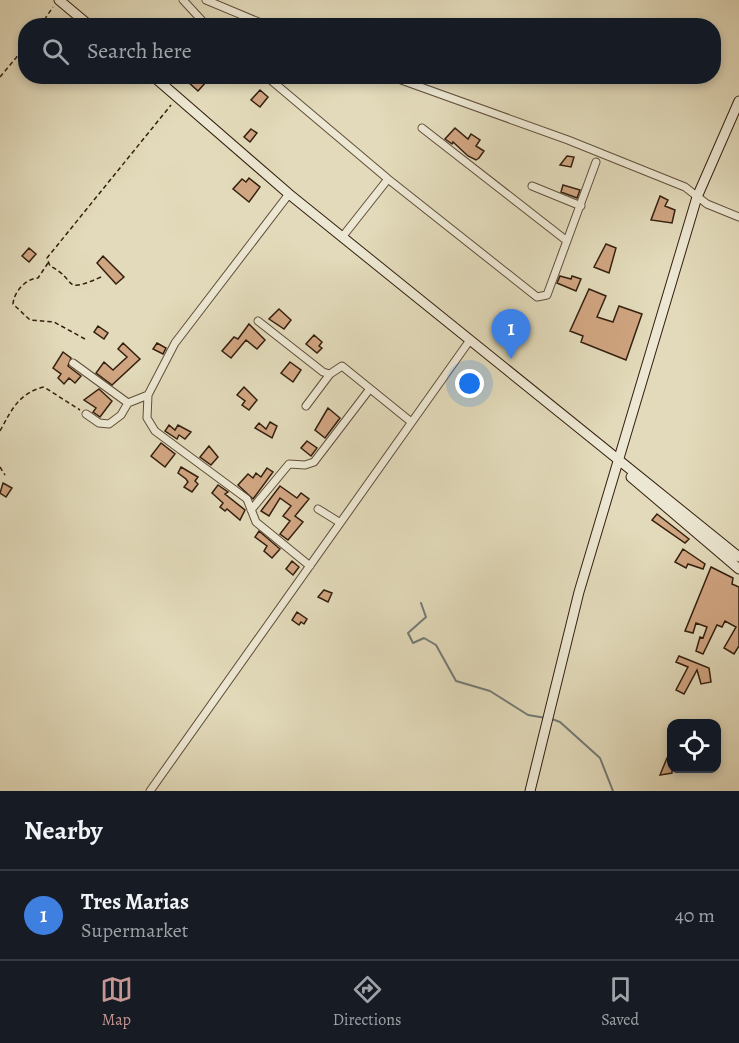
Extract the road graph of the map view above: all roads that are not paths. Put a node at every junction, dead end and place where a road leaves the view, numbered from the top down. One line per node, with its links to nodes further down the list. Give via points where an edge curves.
1 (58, 0): 4 (street)
2 (183, 0): 5 (street)
3 (206, 0): 6 (street)
4 (80, 18)
5 (200, 18)
6 (249, 18)
7 (162, 84): 15 (street)
8 (276, 84): 13 (street)
9 (412, 84): 16 (street, via 568,140 685,187)
10 (739, 101): 16 (street)
11 (422, 128): 20 (street)
12 (596, 162): 17 (street)
13 (388, 178): 19 (street); 20 (street, via 537,297 547,294)
14 (532, 186): 17 (street)
15 (289, 194): 19 (street); 26 (street, via 175,344)
16 (697, 197): 18 (street); 31 (street)
17 (581, 206): 20 (street)
18 (739, 217)
19 (343, 236): 22 (street)
20 (567, 241)
21 (258, 321): 24 (street)
22 (470, 340): 30 (street); 31 (street)
23 (73, 363): 27 (street)
24 (330, 374): 25 (street, via 342,366); 28 (street)
25 (369, 390): 30 (street); 33 (street, via 314,462 289,464)
26 (148, 395): 27 (street); 33 (street, via 147,418 152,427 247,499)
27 (128, 403): 29 (street, via 109,424 99,423)
28 (306, 406)
29 (86, 414)
30 (410, 421): 34 (street)
31 (617, 461): 35 (street); 39 (street, via 579,592)
32 (318, 508): 34 (street)
33 (251, 510): 36 (street, via 256,522)
34 (339, 522): 36 (street)
35 (733, 556): 37 (street)
36 (310, 566): 38 (street)
37 (739, 569)
38 (150, 791)
39 (530, 791)

